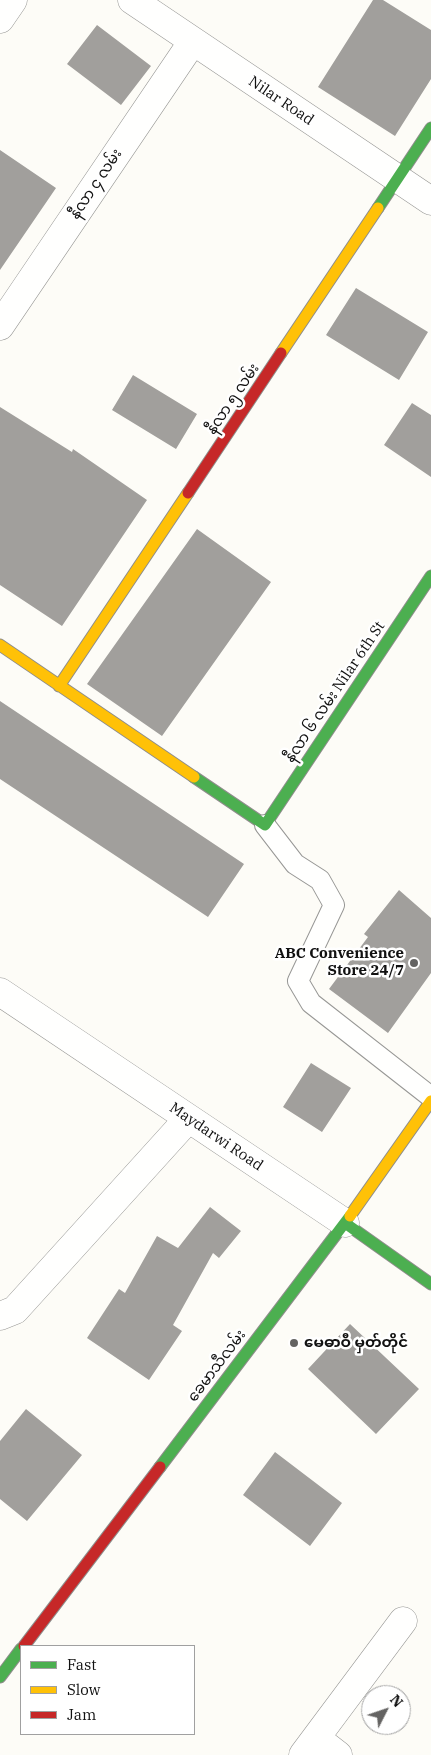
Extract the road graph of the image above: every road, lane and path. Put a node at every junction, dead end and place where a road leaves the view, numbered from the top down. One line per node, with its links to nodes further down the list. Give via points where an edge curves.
1 (13, 0): 3 (street)
2 (132, 0): 4 (street, Nilar Road)
3 (0, 19)
4 (193, 41): 6 (street, Nilar Road); 8 (street, နီလာ ၄ လမ်း)
5 (431, 128): 6 (street, နီလာ ၅ လမ်း)
6 (398, 179): 7 (street, Nilar Road); 11 (street, နီလာ ၅ လမ်း)
7 (431, 202)
8 (0, 326)
9 (431, 576): 12 (street, နီလာ ၆ လမ်း Nilar 6th St)
10 (0, 645): 11 (street)
11 (59, 686): 12 (street)
12 (264, 825): 14 (lane, via 295,864 320,880 334,905 298,982 311,1004)
13 (0, 992): 16 (street, Maydarwi Road)
14 (431, 1097)
15 (431, 1101): 17 (street, ခေမာသီလမ်း)
16 (188, 1119): 17 (street, Maydarwi Road); 19 (street, via 16,1310)
17 (345, 1223): 18 (street, Maydarwi Road); 21 (street, ခေမာသီလမ်း)
18 (431, 1284)
19 (0, 1316)
20 (403, 1620): 24 (street)
21 (25, 1645)
22 (20, 1650): 23 (street)
23 (0, 1677)
24 (310, 1747): 25 (street)
25 (338, 1755)

